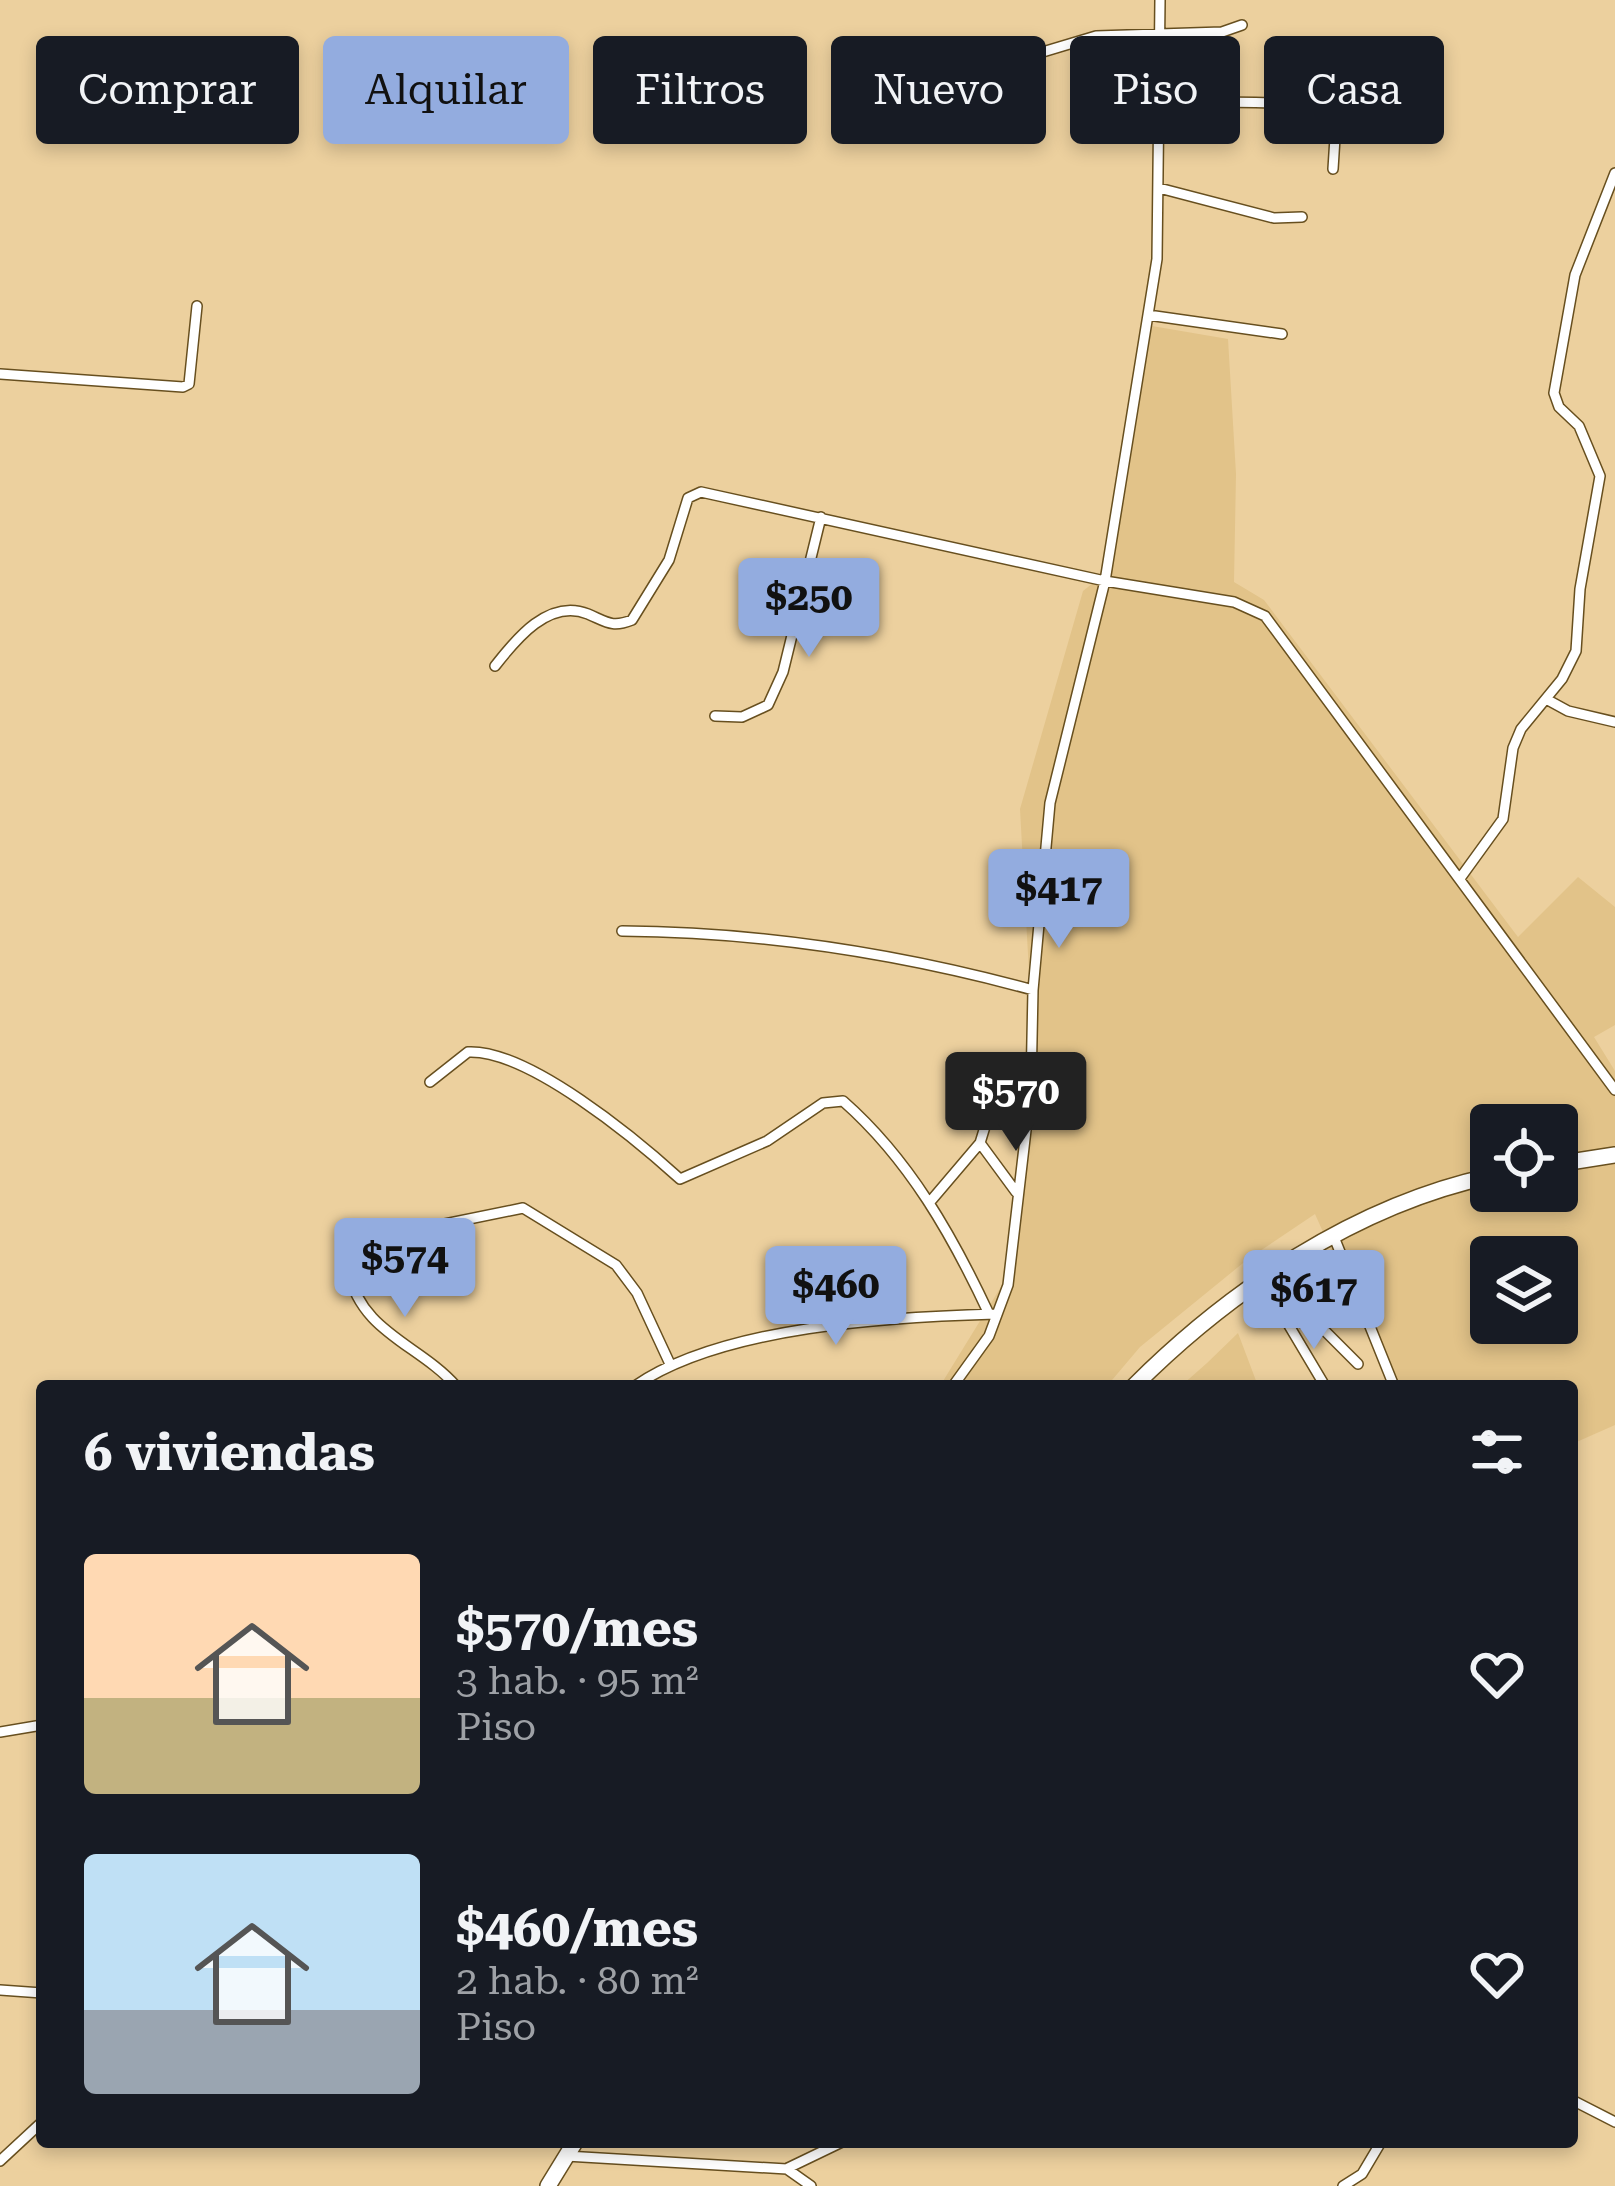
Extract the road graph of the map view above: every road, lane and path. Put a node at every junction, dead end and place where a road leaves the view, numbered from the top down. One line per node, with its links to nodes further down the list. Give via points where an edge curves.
1 (1160, 0): 3 (street)
2 (1242, 25): 3 (street)
3 (1160, 30): 4 (street); 5 (street)
4 (1160, 36)
5 (1046, 51)
6 (1240, 105): 8 (street, via 1328,113 1336,122)
7 (1160, 144): 10 (street)
8 (1333, 169)
9 (1615, 173): 19 (street, via 1575,275 1555,386 1558,407 1579,426 1600,476 1576,651)
10 (1159, 188): 11 (street, via 1274,218); 13 (street)
11 (1302, 217)
12 (197, 306): 15 (street, via 183,387)
13 (1148, 314): 14 (street); 17 (street)
14 (1282, 334)
15 (0, 374)
16 (821, 517): 17 (street); 18 (street, via 692,495 669,560 632,620 613,626 577,611 541,619); 20 (street, via 768,705 742,717)
17 (1105, 581): 22 (street, via 1234,602 1265,616); 24 (street, via 1054,784)
18 (495, 666)
19 (1546, 699): 21 (street); 22 (street, via 1513,748 1503,819)
20 (715, 716)
21 (1615, 722)
22 (1461, 877): 26 (street)
23 (622, 931): 24 (street, via 802,945)
24 (1034, 990): 32 (street)
25 (430, 1082): 33 (street, via 468,1052 512,1062 638,1140 680,1179 767,1141 823,1103 843,1102 894,1150)
26 (1615, 1090)
27 (991, 1107): 28 (street)
28 (980, 1143): 32 (street); 33 (street)
29 (1615, 1155): 30 (main road)
30 (1578, 1161)
31 (1470, 1183): 34 (main road)
32 (1016, 1192): 36 (street, via 1008,1286)
33 (929, 1203): 36 (street)
34 (1334, 1237): 35 (main road); 45 (street)
35 (1262, 1280): 37 (street); 43 (main road)
36 (995, 1314): 38 (street, via 816,1327); 42 (street)
37 (1281, 1318): 39 (street, via 1321,1327); 44 (street)
38 (670, 1364): 40 (street, via 616,1265 523,1208 376,1238 347,1270 362,1309); 41 (street)
39 (1358, 1364)
40 (450, 1380)
41 (645, 1380)
42 (956, 1380)
43 (1140, 1380)
44 (1322, 1380)
45 (1392, 1380)
46 (36, 1726): 47 (street)
47 (0, 1732)
48 (0, 1990): 49 (street)
49 (36, 1993)
50 (1578, 2103): 51 (street)
51 (1615, 2122)
52 (36, 2128): 56 (street)
53 (830, 2148): 57 (street)
54 (1377, 2148): 60 (street, via 1362,2174)
55 (570, 2149): 57 (street); 58 (main road)
56 (0, 2161)
57 (787, 2169): 59 (street)
58 (548, 2186)
59 (811, 2186)
60 (1343, 2186)

